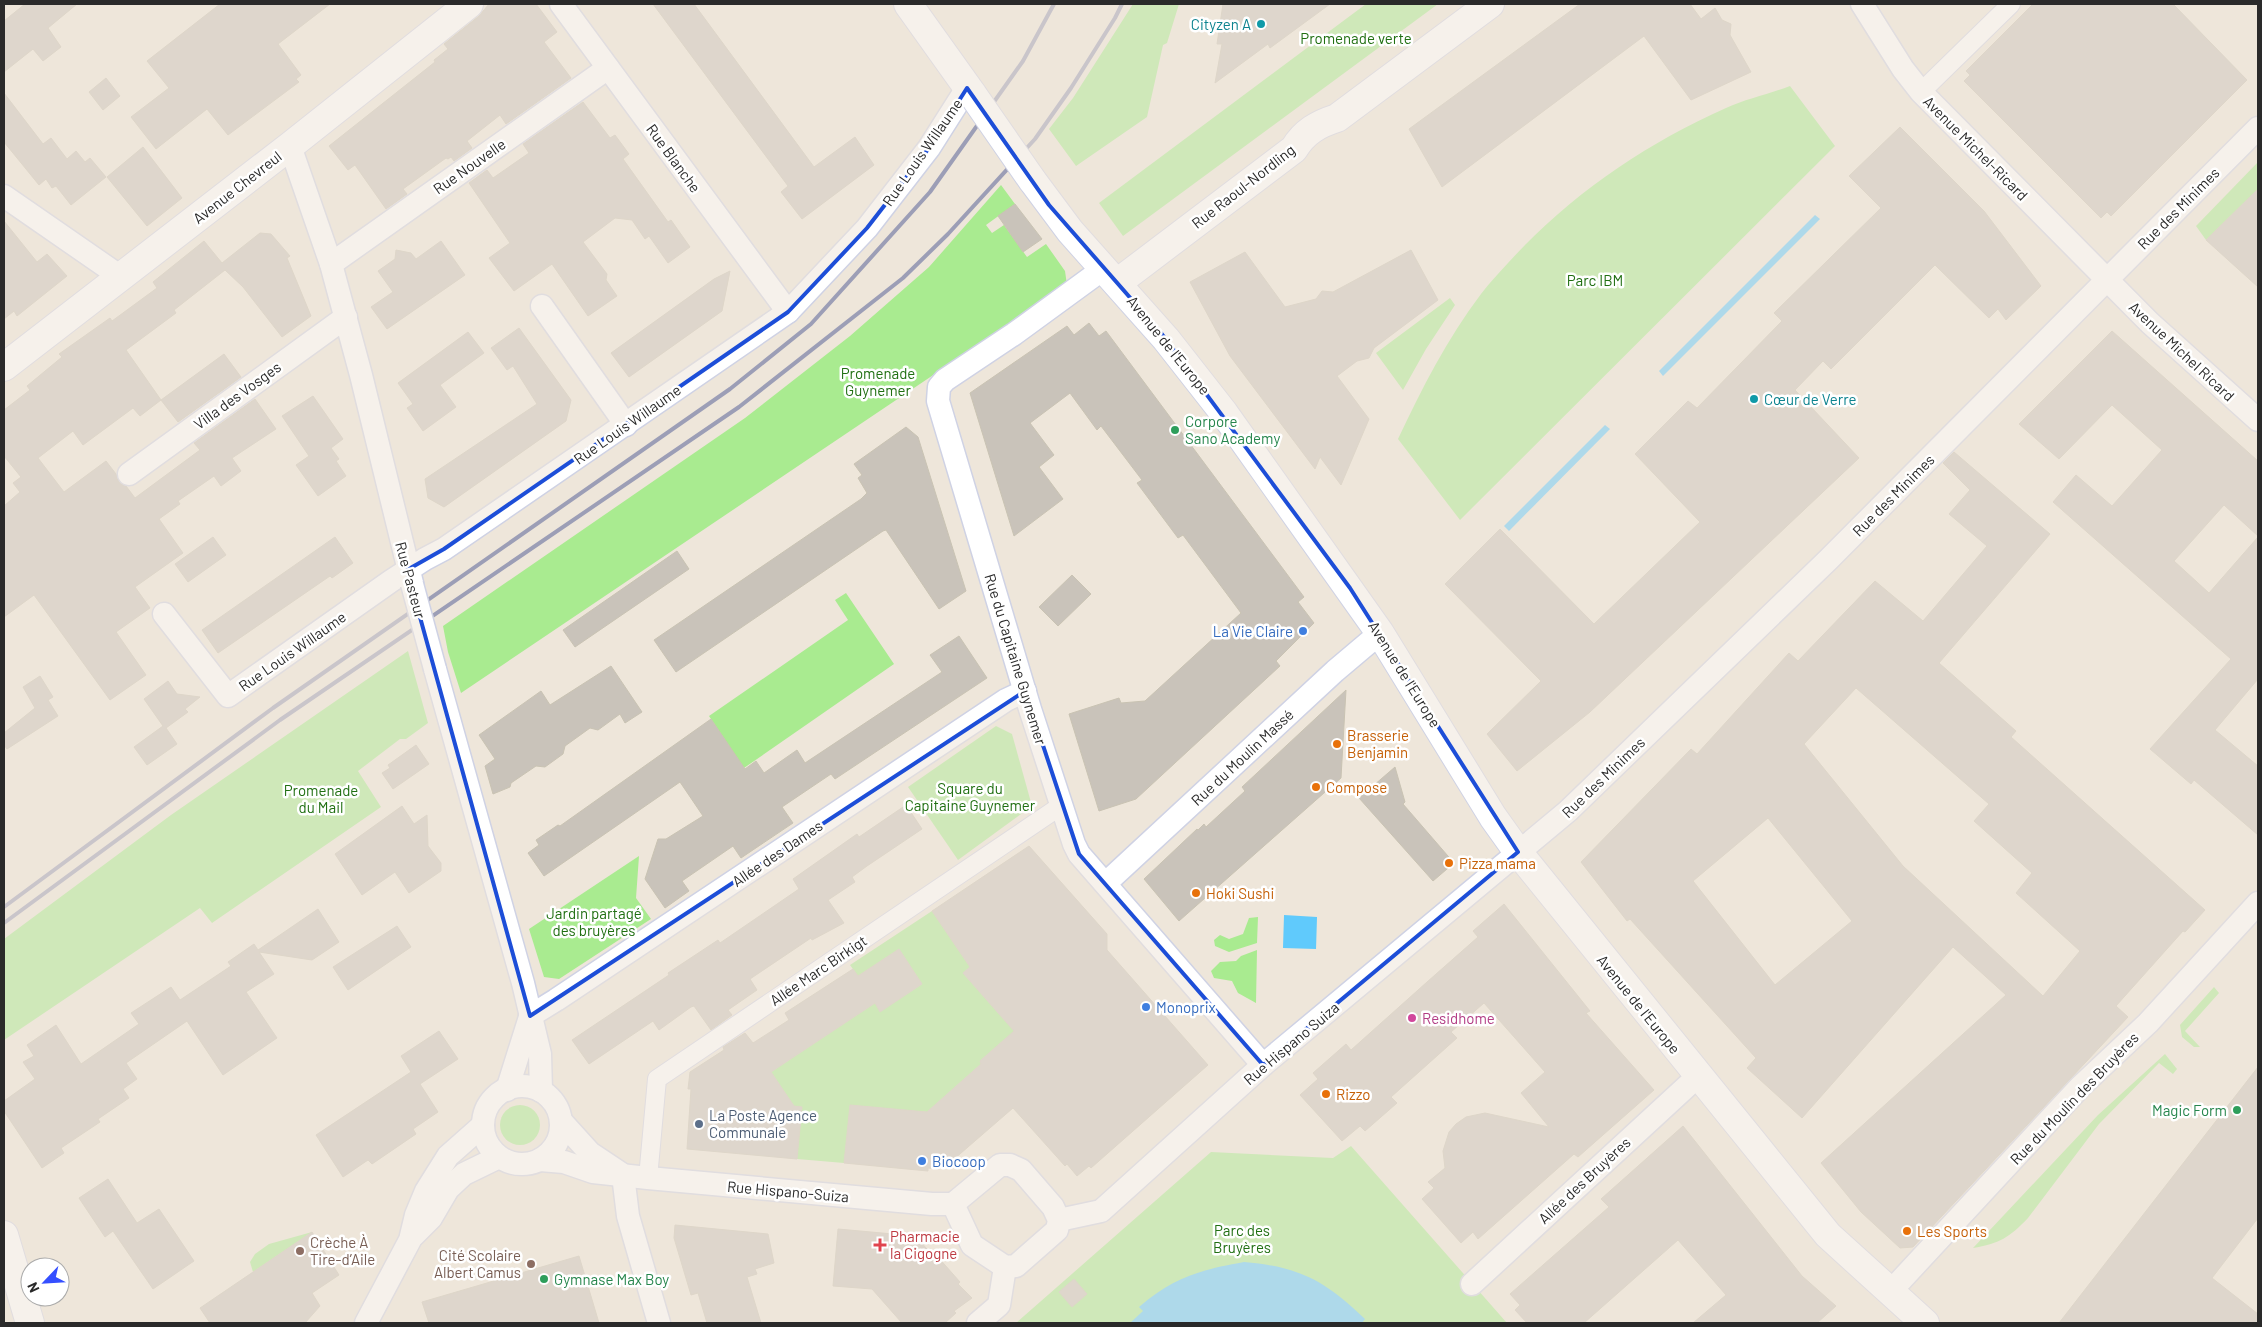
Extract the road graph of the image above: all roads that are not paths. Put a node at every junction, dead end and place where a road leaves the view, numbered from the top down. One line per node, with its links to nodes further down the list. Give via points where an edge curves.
1 (469, 4): 11 (main road, Avenue Chevreul)
2 (561, 4): 7 (street, Rue Blanche)
3 (908, 4): 8 (main road, Avenue de l'Europe)
4 (1490, 4): 14 (main road, Rue Raoul-Nordling, via 1337,118 1319,124 1301,138 1294,149)
5 (1862, 4): 9 (street, Avenue Michel-Ricard)
6 (2011, 4): 9 (street)
7 (608, 68): 13 (street, Rue Nouvelle); 18 (street, Rue Blanche)
8 (970, 92): 14 (main road, Avenue de l'Europe, bridge, via 1070,231); 18 (street, Rue Louis Willaume, via 878,214)
9 (1921, 92): 16 (street, Avenue Michel-Ricard)
10 (2258, 128): 16 (street, Rue des Minimes)
11 (290, 146): 13 (street, Rue Pasteur); 15 (main road, Avenue Chevreul)
12 (4, 196): 15 (street)
13 (331, 264): 19 (street, Rue Pasteur)
14 (1110, 276): 26 (main road, Avenue de l'Europe, via 1166,339 1224,413); 27 (street, Rue du Capitaine Guynemer, via 1079,289 939,387 938,401)
15 (120, 277): 20 (main road, Avenue Chevreul)
16 (2107, 279): 21 (street, Avenue Michel Ricard, via 2150,323); 29 (street, Rue des Minimes, via 1821,566 1568,812)
17 (542, 306): 22 (street)
18 (788, 312): 22 (street, Rue Louis Willaume)
19 (346, 317): 23 (street, Villa des Vosges); 24 (street, Rue Pasteur)
20 (4, 368)
21 (2258, 420)
22 (626, 425): 24 (street, Rue Louis Willaume, via 444,549)
23 (129, 474)
24 (410, 577): 25 (street, Rue Louis Willaume, via 228,696); 32 (street, Rue Pasteur, bridge)
25 (164, 614)
26 (1380, 633): 29 (main road, Avenue de l'Europe); 30 (street, Rue du Moulin Massé)
27 (1025, 692): 28 (street, Rue du Capitaine Guynemer); 32 (street, Allée des Dames, via 1006,700)
28 (1062, 805): 30 (street, Rue du Capitaine Guynemer, via 1079,854); 42 (street, Allée Marc Birkigt, via 657,1080)
29 (1518, 852): 33 (street, Rue Hispano Suiza); 34 (main road, Avenue de l'Europe)
30 (1106, 883): 33 (street, Rue du Capitaine Guynemer)
31 (2258, 903): 49 (street, Rue du Moulin des Bruyères, via 2148,1023 2080,1087)
32 (530, 1016): 35 (street, Rue Pasteur); 36 (street, Rue Pasteur, via 540,1054)
33 (1264, 1065): 44 (street, Rue Hispano Suiza, via 1101,1211)
34 (1697, 1077): 48 (street, Allée des Bruyères); 49 (main road, Avenue de l'Europe, via 1828,1235)
35 (507, 1090): 36 (street, via 524,1087); 38 (street, via 486,1110)
36 (541, 1091): 37 (street, via 555,1104)
37 (561, 1121): 40 (street, via 557,1144); 41 (street, Rue Hispano-Suiza, via 590,1153)
38 (483, 1125): 39 (street, via 491,1148); 46 (street, via 448,1156 426,1191)
39 (500, 1157): 40 (street, via 518,1164); 46 (street, via 464,1174 448,1189 430,1218)
40 (540, 1160): 41 (street, Rue Hispano-Suiza)
41 (623, 1175): 42 (street, Rue Hispano-Suiza); 52 (street, via 628,1216)
42 (648, 1178): 43 (street, Rue Hispano-Suiza)
43 (953, 1204): 44 (street, via 1000,1165 1010,1165 1020,1170 1053,1206); 47 (street, via 972,1245)
44 (1059, 1220): 47 (street, via 1057,1230 1016,1266)
45 (4, 1235): 50 (main road)
46 (410, 1240): 51 (street)
47 (1005, 1268): 53 (street, via 998,1305)
48 (1472, 1284)
49 (1890, 1292): 54 (main road, Avenue de l'Europe)
50 (30, 1323)
51 (366, 1323)
52 (659, 1323)
53 (978, 1323)
54 (1925, 1323)

